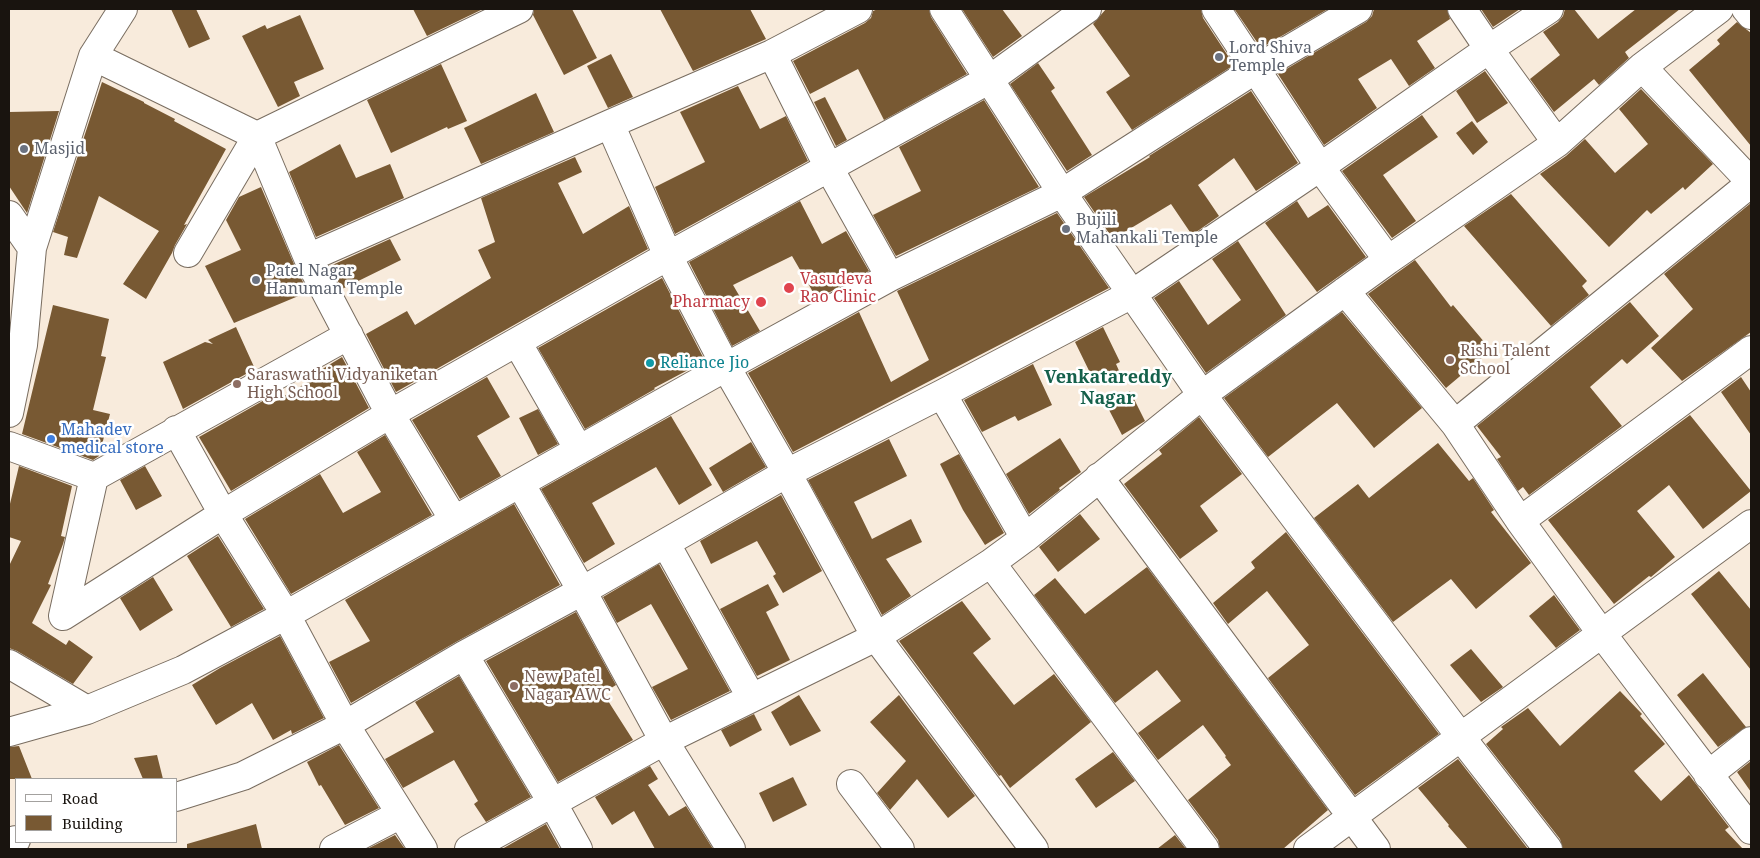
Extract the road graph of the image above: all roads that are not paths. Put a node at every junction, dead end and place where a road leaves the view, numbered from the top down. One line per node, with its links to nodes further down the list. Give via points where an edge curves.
1 (123, 9): 15 (street)
2 (519, 9): 20 (street)
3 (858, 9): 14 (street)
4 (944, 9): 18 (street)
5 (1087, 9): 18 (street)
6 (1216, 9): 17 (street)
7 (1462, 9): 13 (street)
8 (1549, 9): 13 (street)
9 (1719, 9): 16 (street)
10 (1746, 9): 12 (street)
11 (1352, 10): 17 (street)
12 (1751, 15)
13 (1489, 49): 21 (street); 22 (street)
14 (772, 54): 19 (street); 23 (street)
15 (93, 56): 20 (street); 27 (street)
16 (1642, 67): 21 (street); 24 (street)
17 (1256, 69): 22 (street); 25 (street)
18 (990, 79): 23 (street); 25 (street)
19 (610, 124): 29 (street); 30 (street)
20 (257, 136): 28 (street); 30 (street)
21 (1557, 143): 31 (street)
22 (1320, 167): 31 (street); 34 (street)
23 (829, 168): 29 (street); 32 (street)
24 (1751, 183): 43 (street)
25 (1062, 193): 32 (street); 34 (street)
26 (9, 215): 27 (street)
27 (32, 248): 41 (street, via 23,345)
28 (188, 253)
29 (668, 256): 36 (street); 38 (street)
30 (308, 258): 35 (street)
31 (1388, 260): 33 (street)
32 (890, 277): 38 (street)
33 (1346, 291): 40 (street); 43 (street)
34 (1132, 294): 39 (street); 40 (street)
35 (349, 335): 42 (street); 44 (street)
36 (517, 342): 42 (street); 46 (street)
37 (1751, 350): 53 (street)
38 (726, 366): 46 (street); 47 (street)
39 (942, 394): 47 (street); 55 (street)
40 (1202, 395): 49 (street); 68 (street)
41 (9, 413)
42 (390, 414): 51 (street); 52 (street)
43 (1455, 424): 53 (street)
44 (176, 430): 48 (street); 51 (street)
45 (9, 446): 48 (street)
46 (579, 450): 50 (street)
47 (787, 474): 56 (street); 61 (street)
48 (94, 477): 51 (street, via 63,616)
49 (1099, 477): 55 (street); 76 (street)
50 (520, 483): 52 (street); 58 (street)
51 (223, 514): 59 (street)
52 (454, 520): 59 (street)
53 (1520, 521): 60 (street)
54 (1751, 524): 60 (street)
55 (1025, 538): 57 (street)
56 (666, 544): 58 (street); 64 (street)
57 (991, 562): 61 (street); 85 (street)
58 (582, 592): 62 (street); 69 (street)
59 (286, 616): 65 (street, via 183,670); 66 (street)
60 (1602, 634): 68 (street); 71 (street)
61 (876, 637): 64 (street); 84 (street)
62 (464, 655): 66 (street); 74 (street)
63 (9, 664): 65 (street)
64 (751, 697): 69 (street)
65 (87, 710): 67 (street)
66 (345, 725): 73 (street, via 243,776); 75 (street)
67 (9, 732)
68 (1460, 736): 76 (street); 88 (street)
69 (664, 741): 74 (street); 82 (street)
70 (1751, 741): 71 (street)
71 (1708, 775): 77 (street)
72 (851, 784): 83 (street)
73 (178, 795)
74 (552, 802): 80 (street); 81 (street)
75 (401, 814): 78 (street); 79 (street)
76 (1351, 817): 86 (street); 87 (street)
77 (1751, 830)
78 (334, 849)
79 (423, 849)
80 (468, 849)
81 (578, 849)
82 (731, 849)
83 (900, 849)
84 (1034, 849)
85 (1205, 849)
86 (1308, 849)
87 (1376, 849)
88 (1548, 849)

